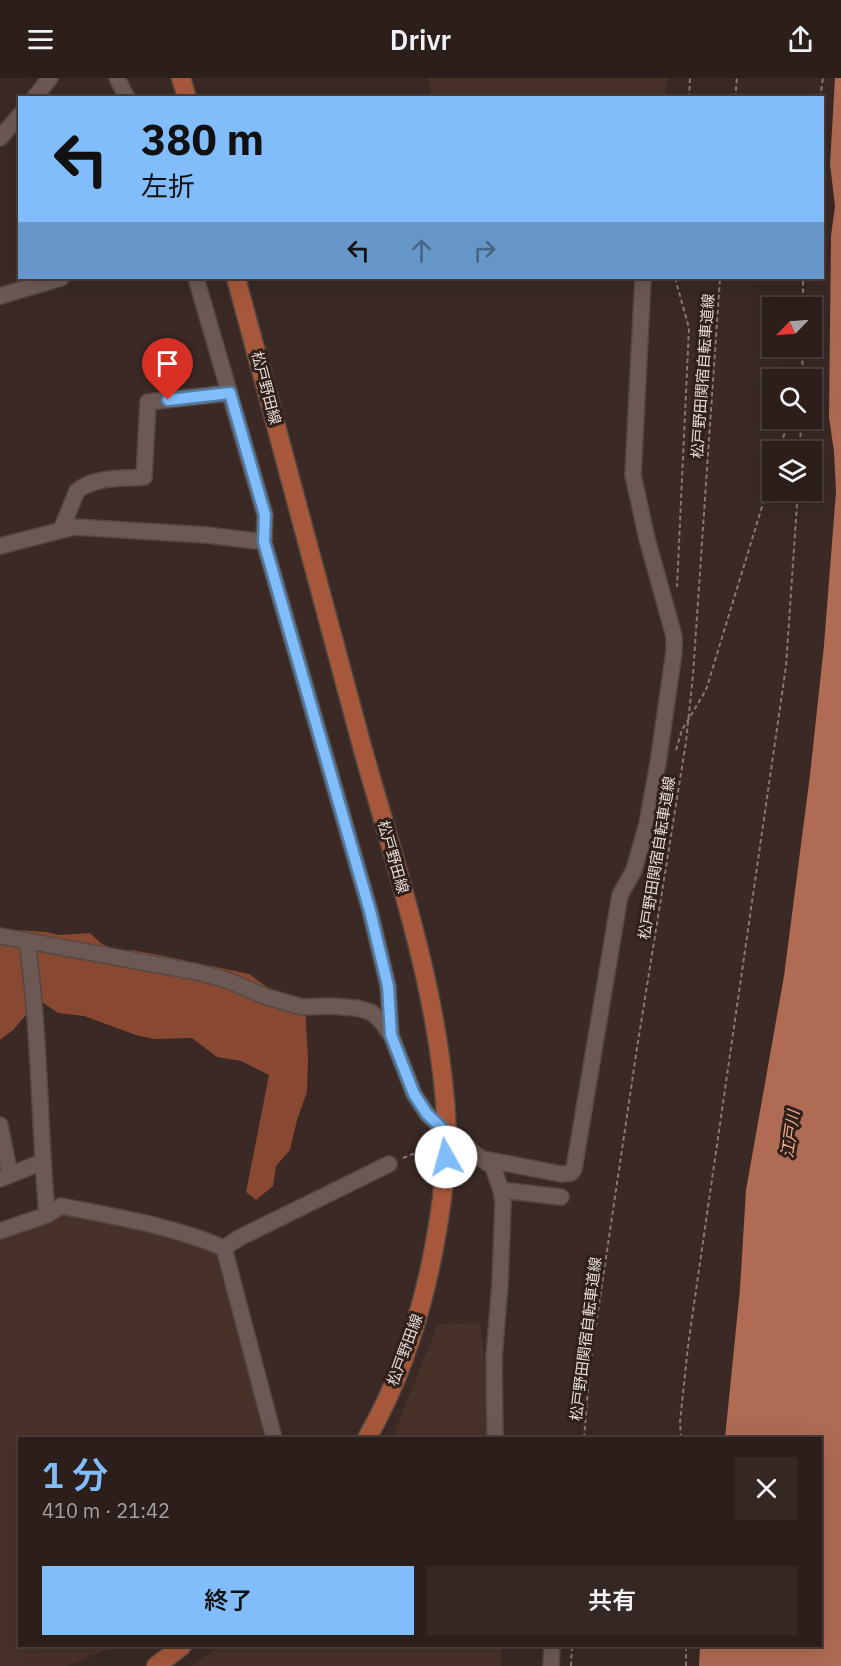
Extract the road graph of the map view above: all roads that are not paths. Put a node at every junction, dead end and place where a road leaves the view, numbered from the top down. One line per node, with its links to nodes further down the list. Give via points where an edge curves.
1 (50, 78): 4 (street)
2 (117, 78): 5 (street)
3 (181, 78): 6 (main road)
4 (36, 96)
5 (126, 96)
6 (186, 96)
7 (18, 117): 8 (street)
8 (0, 138)
9 (57, 279): 13 (street)
10 (196, 279): 14 (street)
11 (236, 279): 22 (main road, 松戸野田線, via 424,972)
12 (643, 279): 23 (street, via 633,475 646,539 674,636 672,676 656,773 634,870 620,895 574,1169 561,1174)
13 (0, 296)
14 (230, 393): 15 (street, via 148,402 144,477 99,481 82,487); 16 (street, via 265,515)
15 (61, 530): 16 (street, via 207,535); 17 (street)
16 (264, 542): 20 (street, via 370,911 388,986)
17 (0, 546)
18 (0, 936): 19 (street)
19 (27, 942): 20 (street, via 197,972 302,1006 357,1008 371,1012); 24 (street)
20 (391, 1035): 22 (street, via 414,1094 427,1114)
21 (0, 1125): 26 (street)
22 (448, 1134): 23 (street); 33 (main road, 松戸野田線, via 438,1229 425,1293 396,1379)
23 (484, 1160): 27 (street, via 493,1167)
24 (42, 1162): 26 (street); 29 (street)
25 (389, 1164): 31 (street)
26 (5, 1177)
27 (501, 1190): 28 (street); 34 (street)
28 (561, 1197)
29 (47, 1215): 30 (street); 31 (street, via 61,1206 138,1221)
30 (0, 1231)
31 (224, 1248): 32 (street)
32 (274, 1437)
33 (367, 1437)
34 (495, 1437)
35 (181, 1647): 37 (main road)
36 (552, 1647): 38 (street)
37 (156, 1666)
38 (551, 1666)

